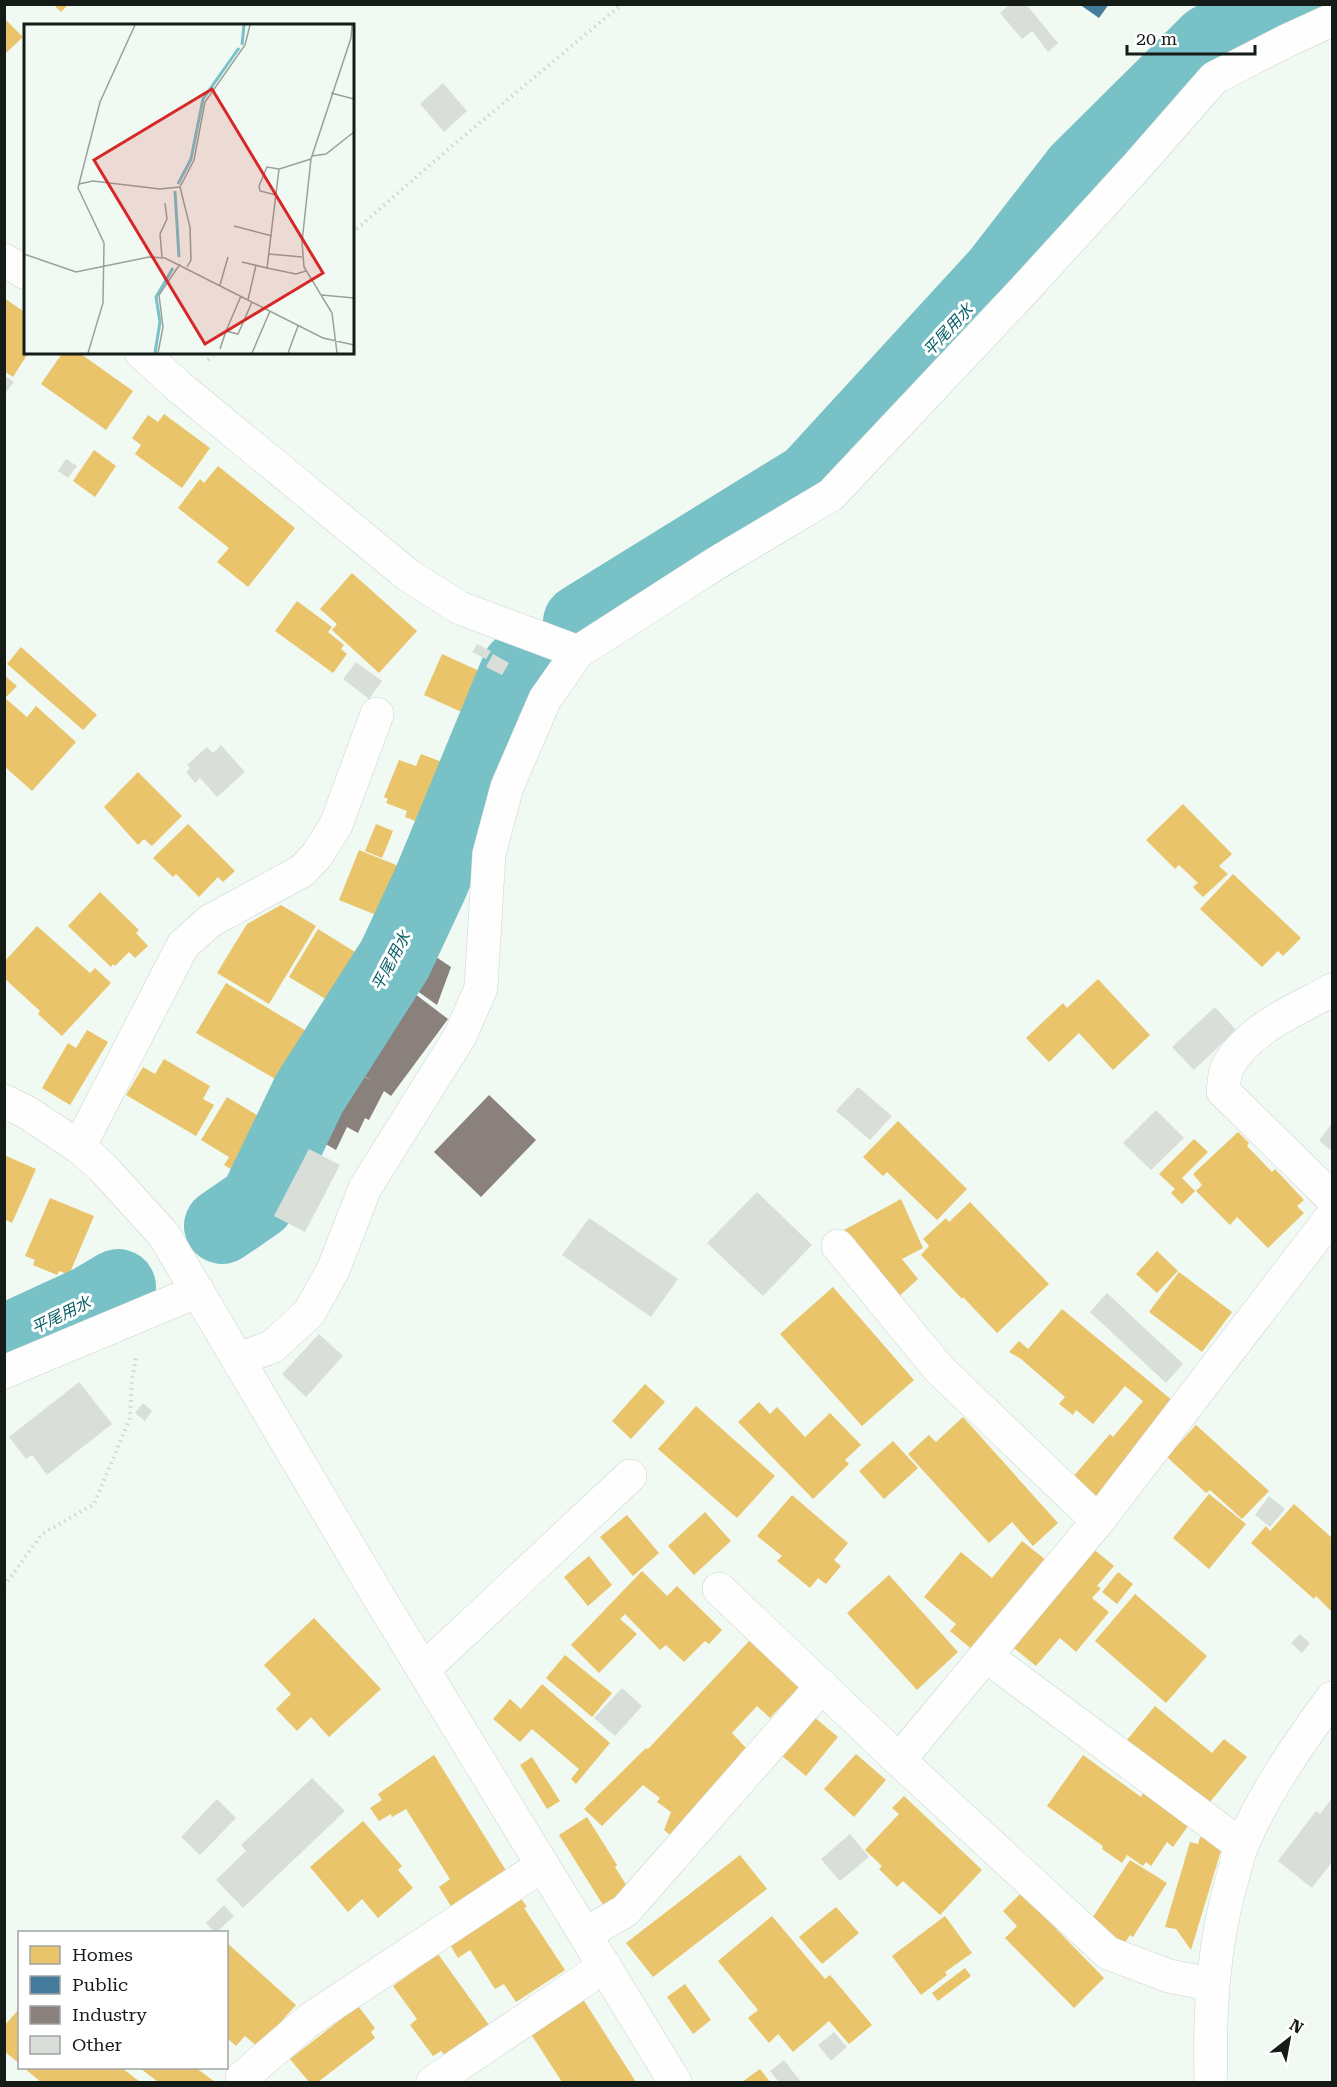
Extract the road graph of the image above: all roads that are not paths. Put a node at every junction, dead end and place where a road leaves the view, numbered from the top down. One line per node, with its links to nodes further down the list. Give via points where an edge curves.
1 (1332, 20): 5 (street, via 1214,78 1062,249 831,495)
2 (4, 260): 3 (street)
3 (24, 272)
4 (143, 354): 5 (street, via 408,574 460,608)
5 (578, 652): 14 (street, via 545,699 507,787 489,854 481,988 460,1036 365,1188 333,1270 309,1313 272,1347)
6 (377, 714): 9 (street, via 336,825 317,855 302,871 210,921 183,945)
7 (1332, 990): 10 (street, via 1243,1045 1226,1070 1223,1091)
8 (4, 1101): 9 (street)
9 (79, 1147): 13 (street, via 164,1235)
10 (1332, 1198)
11 (1332, 1216): 17 (street)
12 (838, 1246): 17 (street, via 939,1369)
13 (198, 1291): 14 (street); 15 (street)
14 (238, 1359): 20 (street)
15 (4, 1372)
16 (630, 1476): 20 (street)
17 (1098, 1521): 19 (street)
18 (719, 1589): 21 (street)
19 (986, 1656): 23 (street); 24 (street)
20 (424, 1669): 25 (street)
21 (822, 1686): 23 (street); 26 (street, via 625,1911)
22 (1332, 1698): 24 (street, via 1266,1798)
23 (899, 1761): 28 (street, via 1108,1953 1169,1976 1199,1983)
24 (1242, 1846): 28 (street, via 1217,1938)
25 (543, 1865): 26 (street); 29 (street, via 309,2020)
26 (585, 1934): 27 (street)
27 (605, 1966): 30 (street); 31 (street)
28 (1213, 1981): 32 (street)
29 (242, 2081)
30 (433, 2082)
31 (675, 2082)
32 (1211, 2082)

